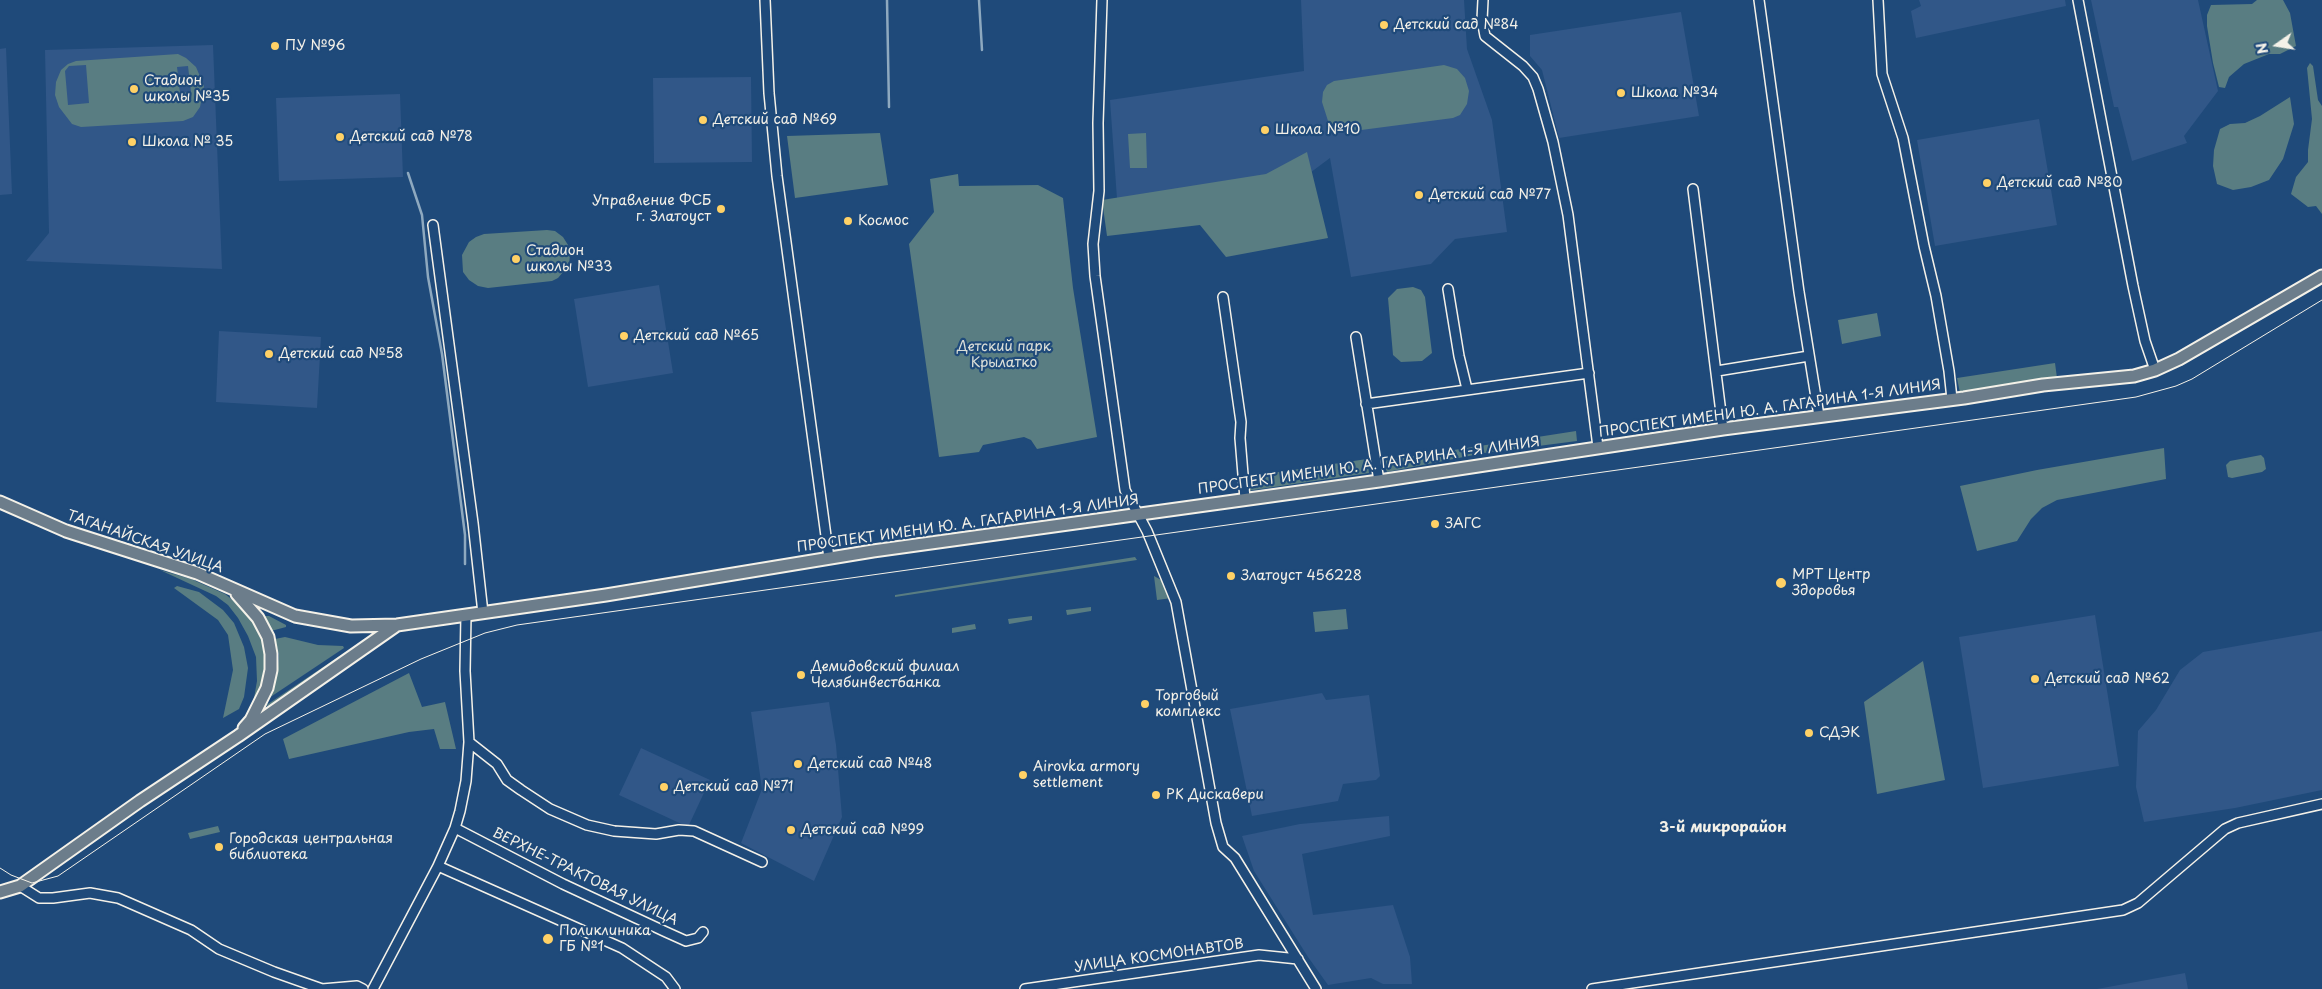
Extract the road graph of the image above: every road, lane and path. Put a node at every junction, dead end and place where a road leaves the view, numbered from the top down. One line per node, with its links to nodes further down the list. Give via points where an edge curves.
1 (765, 0): 27 (street, via 777,176)
2 (1102, 0): 26 (street, via 1099,191 1093,244 1125,490)
3 (1483, 0): 16 (street, via 1485,36 1523,66 1538,89 1553,142 1566,209)
4 (1759, 0): 13 (street)
5 (1878, 0): 18 (street, via 1882,74 1903,138 1936,296)
6 (2078, 0): 14 (street, via 2133,286)
7 (1693, 190): 15 (street)
8 (433, 225): 29 (street)
9 (2322, 276): 14 (main road, ПРОСПЕКТ ИМЕНИ Ю. А. ГАГАРИНА 1-Я ЛИНИЯ)
10 (1448, 289): 17 (street, via 1458,356)
11 (1223, 297): 24 (street, via 1241,422)
12 (1356, 337): 19 (street)
13 (1809, 356): 15 (street); 20 (street)
14 (2155, 370): 18 (main road, ПРОСПЕКТ ИМЕНИ Ю. А. ГАГАРИНА 1-Я ЛИНИЯ, via 2134,376)
15 (1717, 371): 21 (street)
16 (1590, 372): 17 (street); 22 (street)
17 (1467, 389): 19 (street)
18 (1952, 399): 20 (main road, ПРОСПЕКТ ИМЕНИ Ю. А. ГАГАРИНА 1-Я ЛИНИЯ)
19 (1366, 404): 23 (street)
20 (1819, 416): 21 (main road, ПРОСПЕКТ ИМЕНИ Ю. А. ГАГАРИНА 1-Я ЛИНИЯ)
21 (1723, 429): 22 (main road, ПРОСПЕКТ ИМЕНИ Ю. А. ГАГАРИНА 1-Я ЛИНИЯ)
22 (1598, 447): 23 (main road, ПРОСПЕКТ ИМЕНИ Ю. А. ГАГАРИНА 1-Я ЛИНИЯ)
23 (1379, 481): 24 (main road, ПРОСПЕКТ ИМЕНИ Ю. А. ГАГАРИНА 1-Я ЛИНИЯ)
24 (1245, 499): 26 (main road, ПРОСПЕКТ ИМЕНИ Ю. А. ГАГАРИНА 1-Я ЛИНИЯ)
25 (0, 502): 28 (main road, ТАГАНАЙСКАЯ УЛИЦА, via 66,530 197,573)
26 (1137, 514): 27 (main road, ПРОСПЕКТ ИМЕНИ Ю. А. ГАГАРИНА 1-Я ЛИНИЯ); 41 (street, via 1177,606 1219,836 1223,847 1235,858)
27 (829, 558): 29 (main road, ПРОСПЕКТ ИМЕНИ Ю. А. ГАГАРИНА 1-Я ЛИНИЯ)
28 (231, 589): 31 (main road, ТАГАНАЙСКАЯ УЛИЦА, via 307,620 351,626); 32 (main road, via 258,618 268,637 271,654 267,688 251,720)
29 (483, 613): 30 (main road, ПРОСПЕКТ ИМЕНИ Ю. А. ГАГАРИНА 1-Я ЛИНИЯ)
30 (466, 615): 31 (main road, ПРОСПЕКТ ИМЕНИ Ю. А. ГАГАРИНА 1-Я ЛИНИЯ); 33 (street)
31 (397, 625): 32 (main road)
32 (238, 736): 38 (main road)
33 (469, 742): 35 (street, via 466,781); 36 (street, via 484,751 507,780 521,790 550,809 587,826 656,834 694,831)
34 (2322, 804): 47 (street, via 2238,823 2225,829 2138,903 2123,910)
35 (455, 828): 37 (street); 40 (street, ВЕРХНЕ-ТРАКТОВАЯ УЛИЦА, via 580,892 686,941 698,938)
36 (762, 862)
37 (438, 866): 43 (street); 44 (street, via 622,948 666,977)
38 (20, 886): 39 (main road); 42 (street, via 39,898 90,892 118,898 191,930 219,949 274,972 322,989 357,986)
39 (0, 892)
40 (703, 932)
41 (1298, 959): 45 (street, УЛИЦА КОСМОНАВТОВ, via 1258,955); 46 (street)
42 (363, 989)
43 (373, 989)
44 (675, 989)
45 (1025, 989)
46 (1316, 989)
47 (1592, 989)

